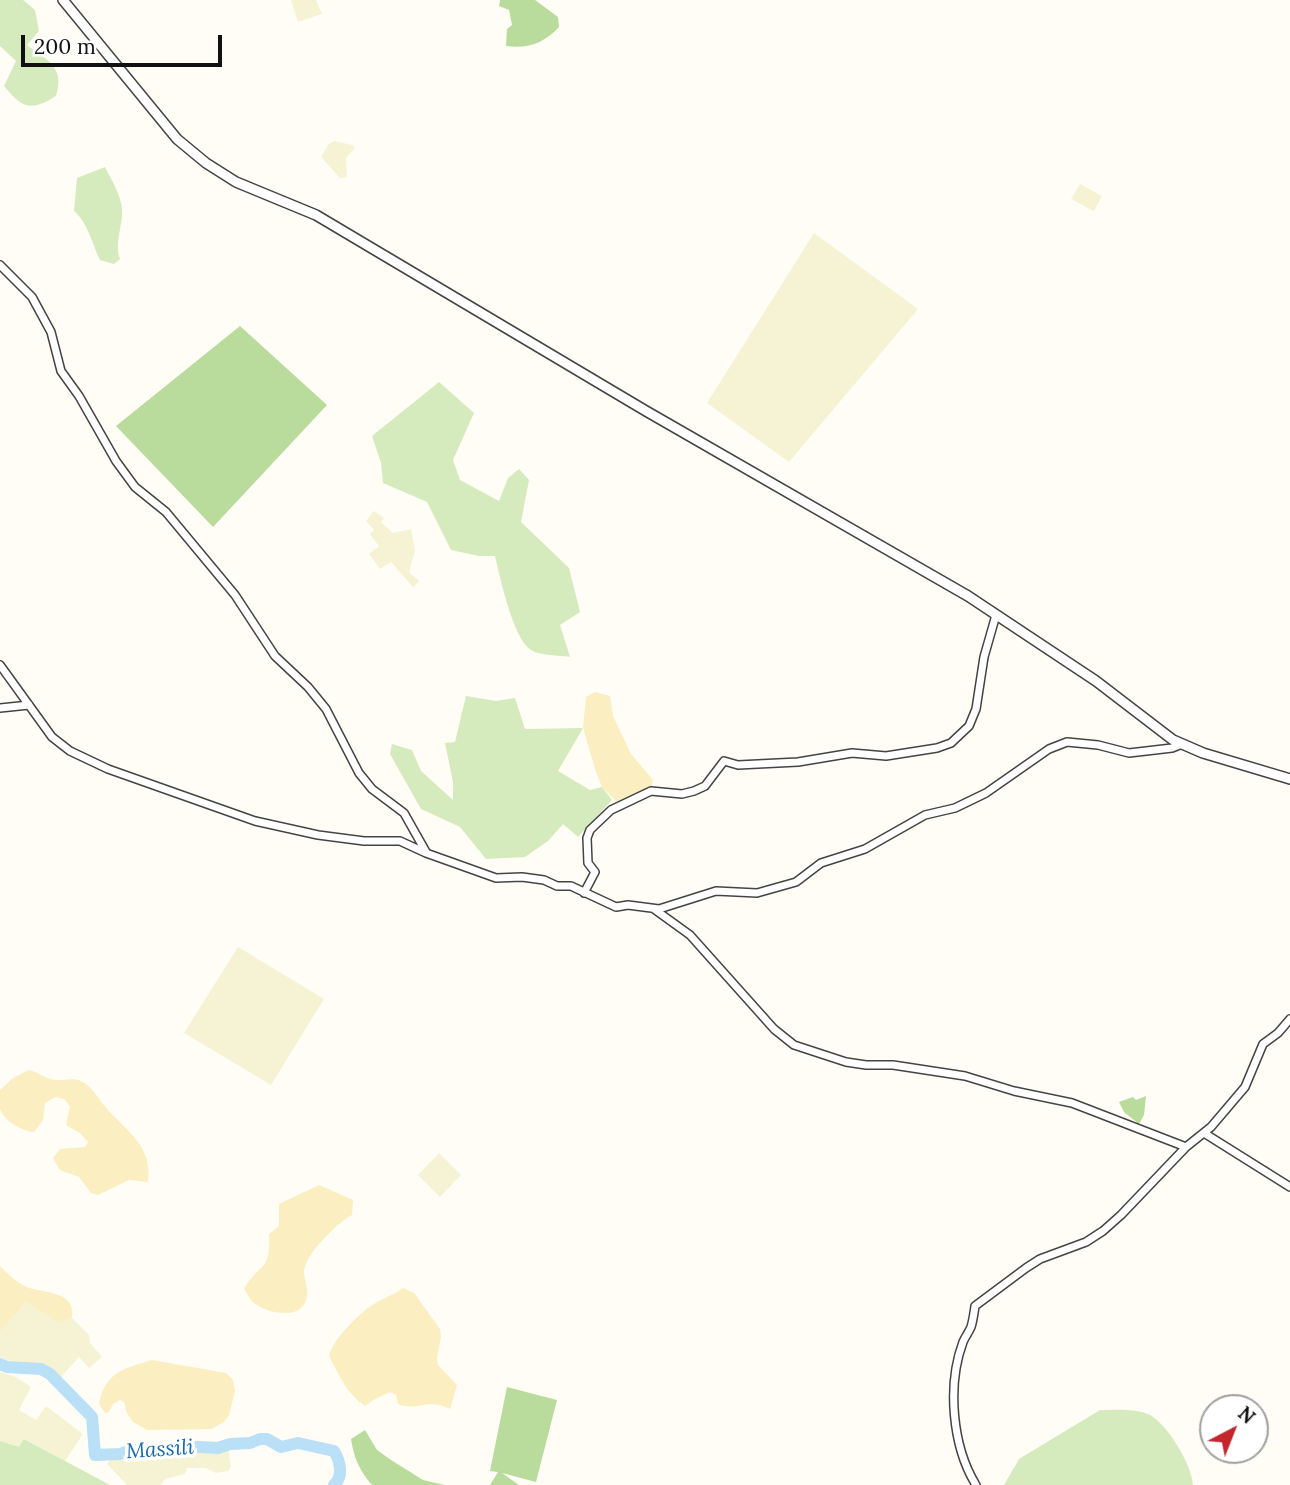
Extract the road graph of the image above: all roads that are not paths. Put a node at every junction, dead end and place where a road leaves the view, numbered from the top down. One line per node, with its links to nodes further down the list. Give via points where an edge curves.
1 (62, 0): 3 (street, via 169,129 206,163 236,182 316,215)
2 (0, 265): 9 (street, via 32,298 51,332 61,370 116,461 236,595 275,656 326,709 359,773 404,813)
3 (996, 615): 7 (street); 10 (street, via 975,709 969,726 951,743 886,756 852,753 738,765 724,761 705,786 682,794 651,791 602,818 587,838 588,863 595,872)
4 (0, 665): 5 (street)
5 (29, 705): 6 (street); 9 (street, via 60,745 153,786 255,821 318,835 400,841)
6 (0, 708)
7 (1182, 744): 8 (street); 11 (street, via 1129,753 1067,742 1049,749 986,793 956,808 925,814 865,849 821,863 796,882 757,893 716,891)
8 (1290, 779)
9 (426, 853): 10 (street, via 496,878 544,880)
10 (584, 893): 11 (street, via 616,906)
11 (653, 908): 14 (street, via 690,935 774,1029 794,1045 846,1062 965,1076 1072,1103)
12 (1290, 1019): 13 (street, via 1263,1044 1245,1087)
13 (1204, 1133): 14 (street); 15 (street)
14 (1186, 1147): 16 (street, via 1103,1231 1040,1259 975,1306 955,1378 956,1436)
15 (1290, 1187)
16 (975, 1485)

